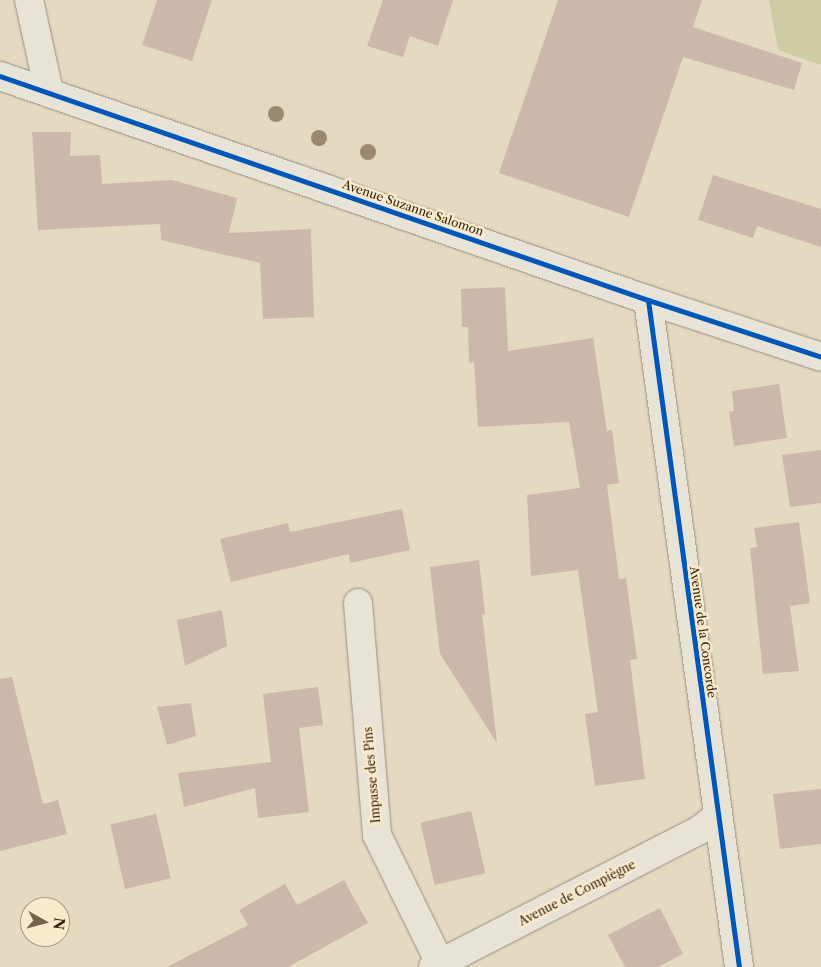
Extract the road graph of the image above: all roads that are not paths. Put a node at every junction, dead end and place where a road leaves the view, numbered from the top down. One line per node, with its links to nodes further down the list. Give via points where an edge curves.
1 (29, 0): 3 (street)
2 (0, 76): 3 (street, Avenue Suzanne Salomon)
3 (49, 92): 4 (street, Avenue Suzanne Salomon)
4 (648, 300): 5 (street, Avenue Suzanne Salomon); 7 (street, Avenue de la Concorde)
5 (821, 357)
6 (358, 603): 8 (street, Impasse des Pins, via 377,835)
7 (718, 816): 8 (street, Avenue de Compiègne, via 698,831); 9 (street, Avenue de la Concorde)
8 (437, 965)
9 (739, 967)

